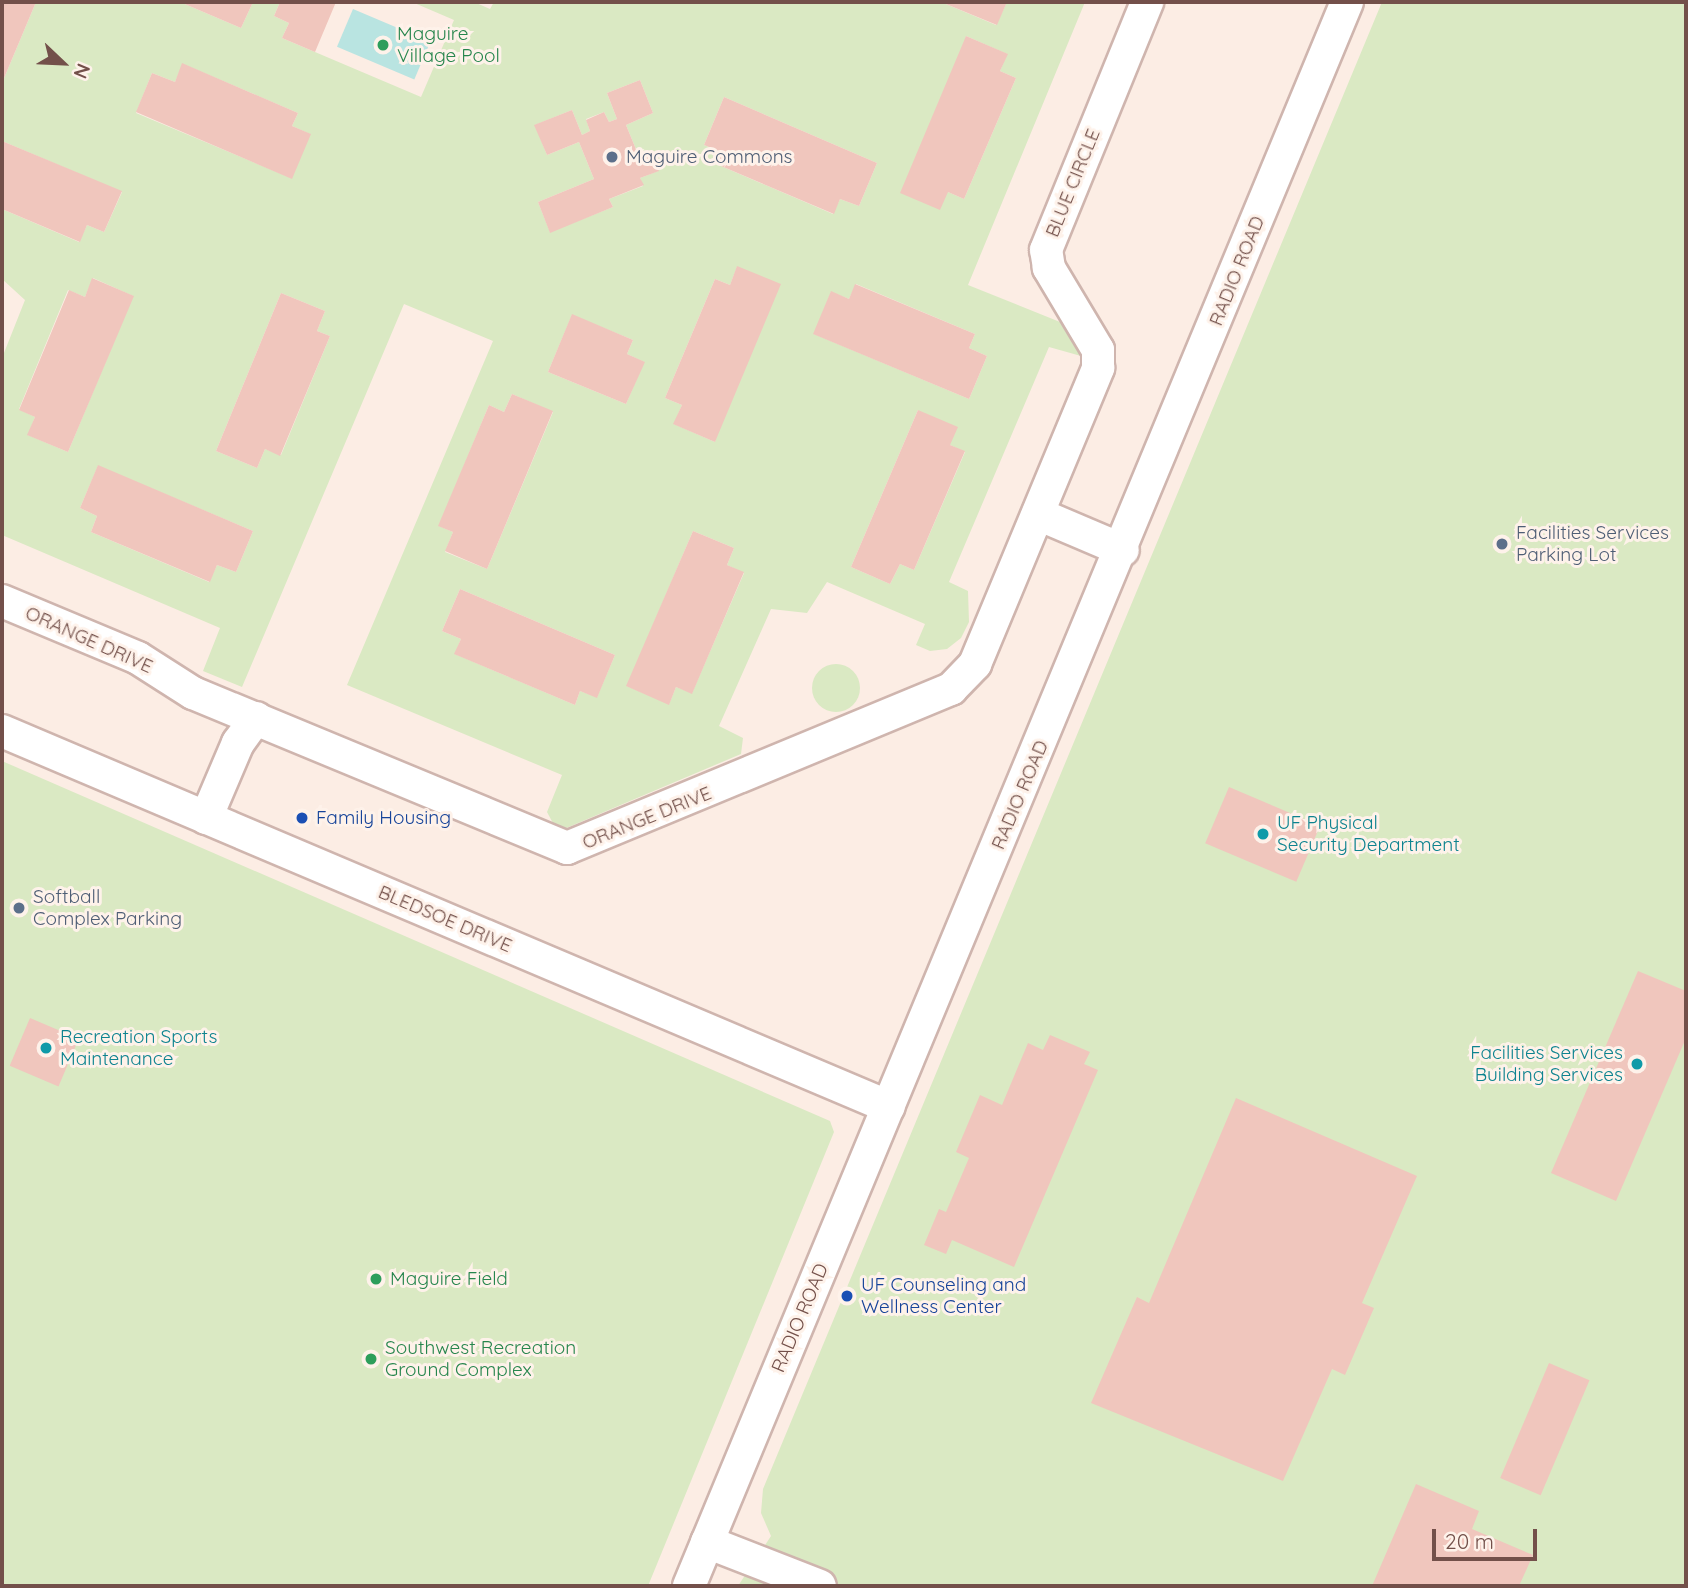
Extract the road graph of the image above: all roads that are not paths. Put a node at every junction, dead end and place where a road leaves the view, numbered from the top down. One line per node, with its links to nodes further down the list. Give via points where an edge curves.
1 (1147, 2): 3 (street, BLUE CIRCLE, via 1046,250 1049,268 1101,359)
2 (1347, 2): 4 (street, RADIO ROAD)
3 (1038, 513): 4 (street); 6 (street, ORANGE DRIVE, via 975,664 961,683 580,847 553,844)
4 (1123, 550): 9 (street, RADIO ROAD)
5 (2, 601): 6 (street, ORANGE DRIVE, via 138,658 171,683)
6 (256, 718): 8 (street, via 238,743)
7 (2, 732): 8 (street, BLEDSOE DRIVE)
8 (206, 818): 9 (street, BLEDSOE DRIVE)
9 (889, 1107): 10 (street, RADIO ROAD)
10 (707, 1542): 11 (street, RADIO ROAD); 12 (street)
11 (689, 1586)
12 (820, 1586)

